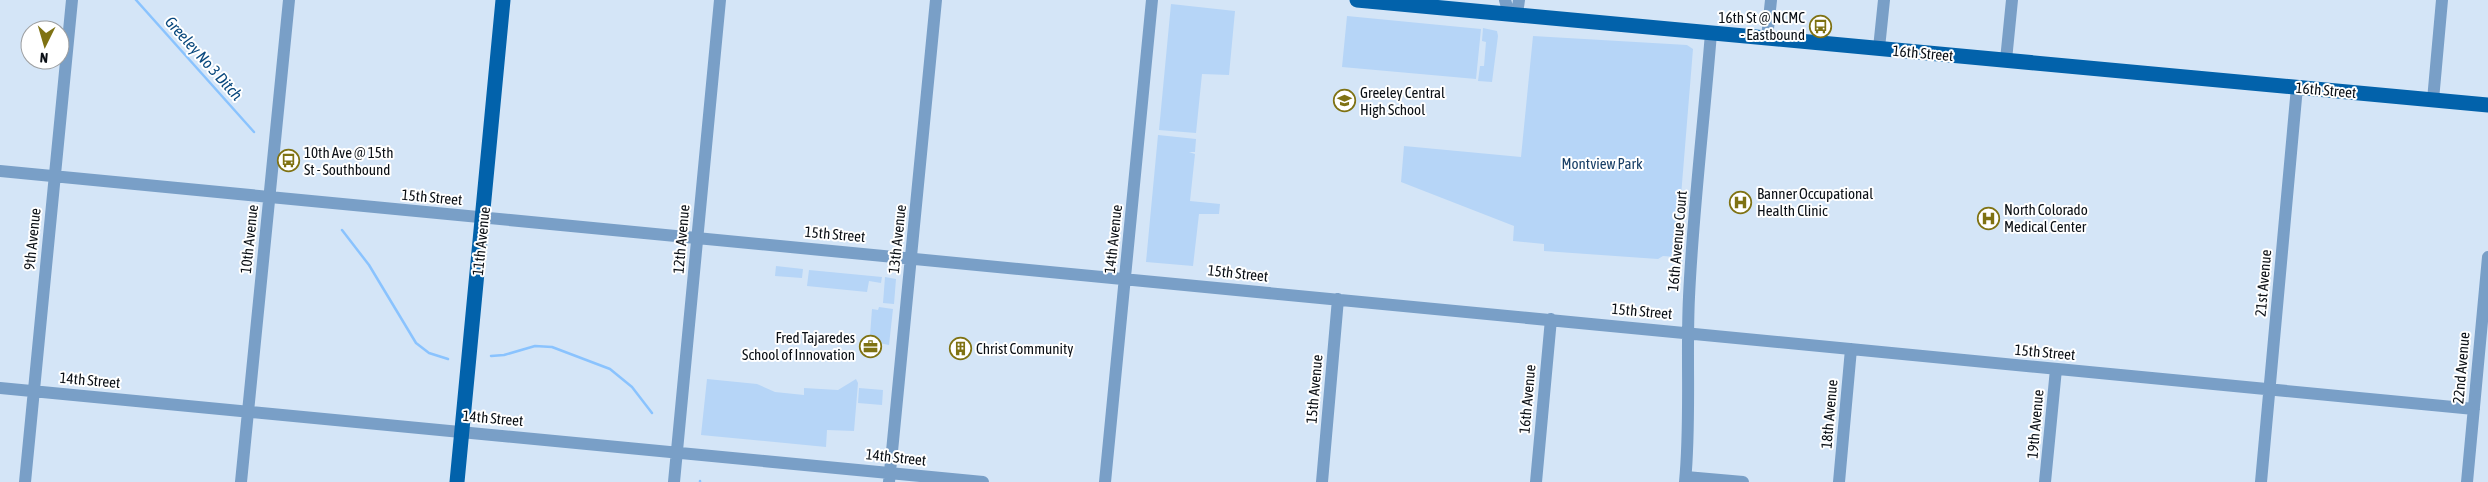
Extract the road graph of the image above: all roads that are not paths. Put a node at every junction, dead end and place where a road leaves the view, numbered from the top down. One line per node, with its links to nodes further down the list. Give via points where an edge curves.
1 (72, 0): 22 (street, 9th Avenue)
2 (289, 0): 23 (street, 10th Avenue)
3 (503, 0): 24 (main road, 11th Avenue)
4 (720, 0): 25 (street, 12th Avenue)
5 (936, 0): 27 (street, 13th Avenue)
6 (1152, 0): 28 (street, 14th Avenue)
7 (1362, 0): 13 (main road, 16th Street)
8 (1518, 0): 13 (street, via 1518,6)
9 (1771, 0): 15 (street)
10 (1884, 0): 16 (street)
11 (2012, 0): 17 (street)
12 (2442, 0): 19 (street)
13 (1507, 7): 14 (main road, 16th Street)
14 (1711, 33): 15 (main road, 16th Street); 31 (street, 16th Avenue Court)
15 (1767, 38): 16 (main road, 16th Street)
16 (1879, 48): 17 (main road, 16th Street)
17 (2006, 60): 18 (main road, 16th Street)
18 (2297, 87): 19 (main road, 16th Street); 35 (street, 21st Avenue)
19 (2433, 100): 20 (main road, 16th Street)
20 (2488, 105)
21 (0, 171): 22 (street, 15th Street)
22 (54, 176): 23 (street, 15th Street); 36 (street, 9th Avenue)
23 (270, 197): 24 (street, 15th Street); 38 (street, 10th Avenue)
24 (483, 218): 25 (street, 15th Street); 39 (main road, 11th Avenue)
25 (698, 238): 27 (street, 15th Street); 40 (street, 12th Avenue)
26 (2488, 257): 37 (street, 22nd Avenue)
27 (911, 258): 28 (street, 15th Street); 41 (street, 13th Avenue)
28 (1125, 279): 29 (street, 15th Street); 48 (street, 14th Avenue)
29 (1338, 299): 30 (street, 15th Street); 49 (street, 15th Avenue)
30 (1551, 319): 31 (street, 15th Street); 50 (street, 16th Avenue)
31 (1687, 332): 32 (street, 15th Street); 42 (street, 16th Avenue Court)
32 (1851, 349): 33 (street, 15th Street); 52 (street, 18th Avenue)
33 (2056, 369): 35 (street, 15th Street); 53 (street, 19th Avenue)
34 (0, 388): 36 (street, 14th Street)
35 (2269, 389): 37 (street, 15th Street); 54 (street, 21st Avenue)
36 (34, 391): 38 (street, 14th Street); 43 (street, 9th Avenue)
37 (2474, 409): 55 (street, 22nd Avenue)
38 (248, 411): 39 (street, 14th Street); 44 (street, 10th Avenue)
39 (462, 432): 40 (street, 14th Street); 45 (main road, 11th Avenue)
40 (677, 452): 41 (street, 14th Street); 46 (street, 12th Avenue)
41 (890, 478): 47 (street, 14th Street)
42 (1686, 479): 51 (street)
43 (25, 482)
44 (242, 482)
45 (457, 482)
46 (674, 482)
47 (983, 482)
48 (1105, 482)
49 (1322, 482)
50 (1536, 482)
51 (1743, 482)
52 (1839, 482)
53 (2045, 482)
54 (2261, 482)
55 (2467, 482)

